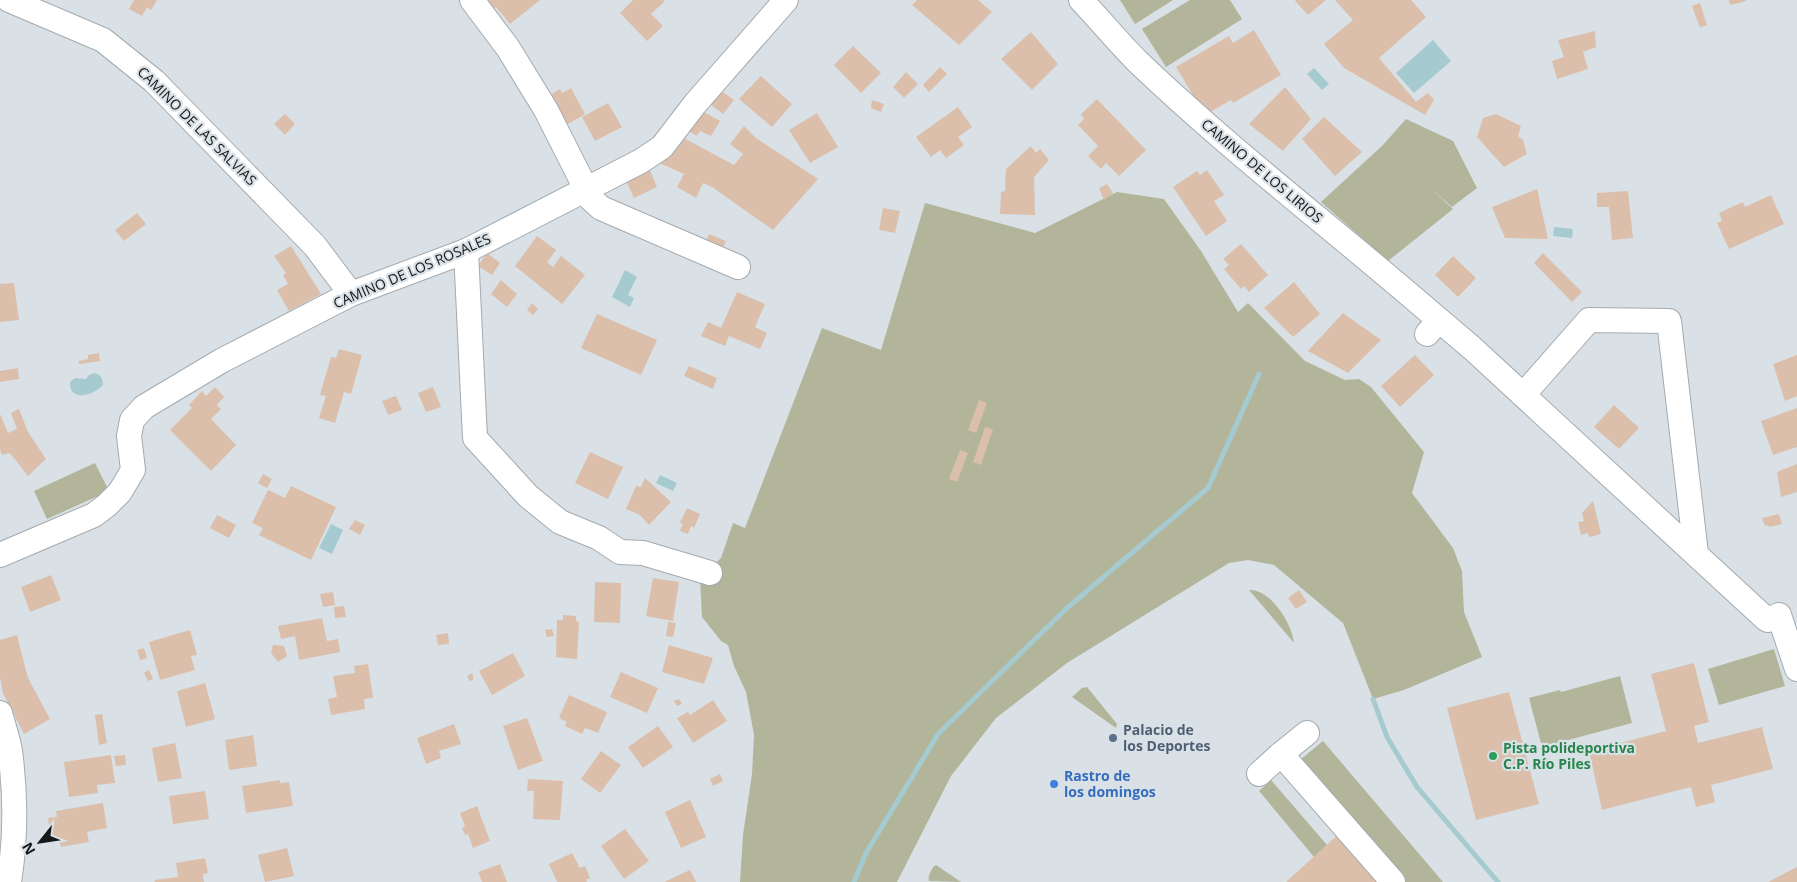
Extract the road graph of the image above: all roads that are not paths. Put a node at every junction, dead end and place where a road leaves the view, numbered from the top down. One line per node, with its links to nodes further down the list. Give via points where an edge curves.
1 (10, 0): 8 (street, CAMINO DE LAS SALVIAS, via 103,40 154,80 315,246)
2 (472, 0): 5 (street, via 508,48 546,110)
3 (786, 0): 5 (street, CAMINO DE LOS ROSALES, via 662,147)
4 (1081, 0): 9 (street, CAMINO DE LOS LIRIOS, via 1136,60 1210,128 1385,274 1433,327 1472,348)
5 (586, 188): 6 (street, CAMINO DE LOS ROSALES); 7 (street, via 590,199 601,208)
6 (466, 251): 8 (street, CAMINO DE LOS ROSALES); 12 (street, via 475,438 528,496 560,522 599,538 620,552 643,552)
7 (738, 267)
8 (351, 294): 11 (street, CAMINO DE LOS ROSALES, via 222,361 144,407 132,420 129,436 133,470 120,492 94,515)
9 (1523, 395): 10 (street, CAMINO DE LOS LIRIOS); 10 (street, via 1589,320 1669,321)
10 (1696, 554): 13 (street, CAMINO DE LOS LIRIOS, via 1768,620 1779,615)
11 (0, 555)
12 (710, 573)
13 (1797, 669)
14 (0, 713): 18 (street, via 10,749 16,811)
15 (1307, 733): 16 (street)
16 (1281, 754): 17 (street); 19 (street)
17 (1259, 774)
18 (9, 882)
19 (1392, 882)

